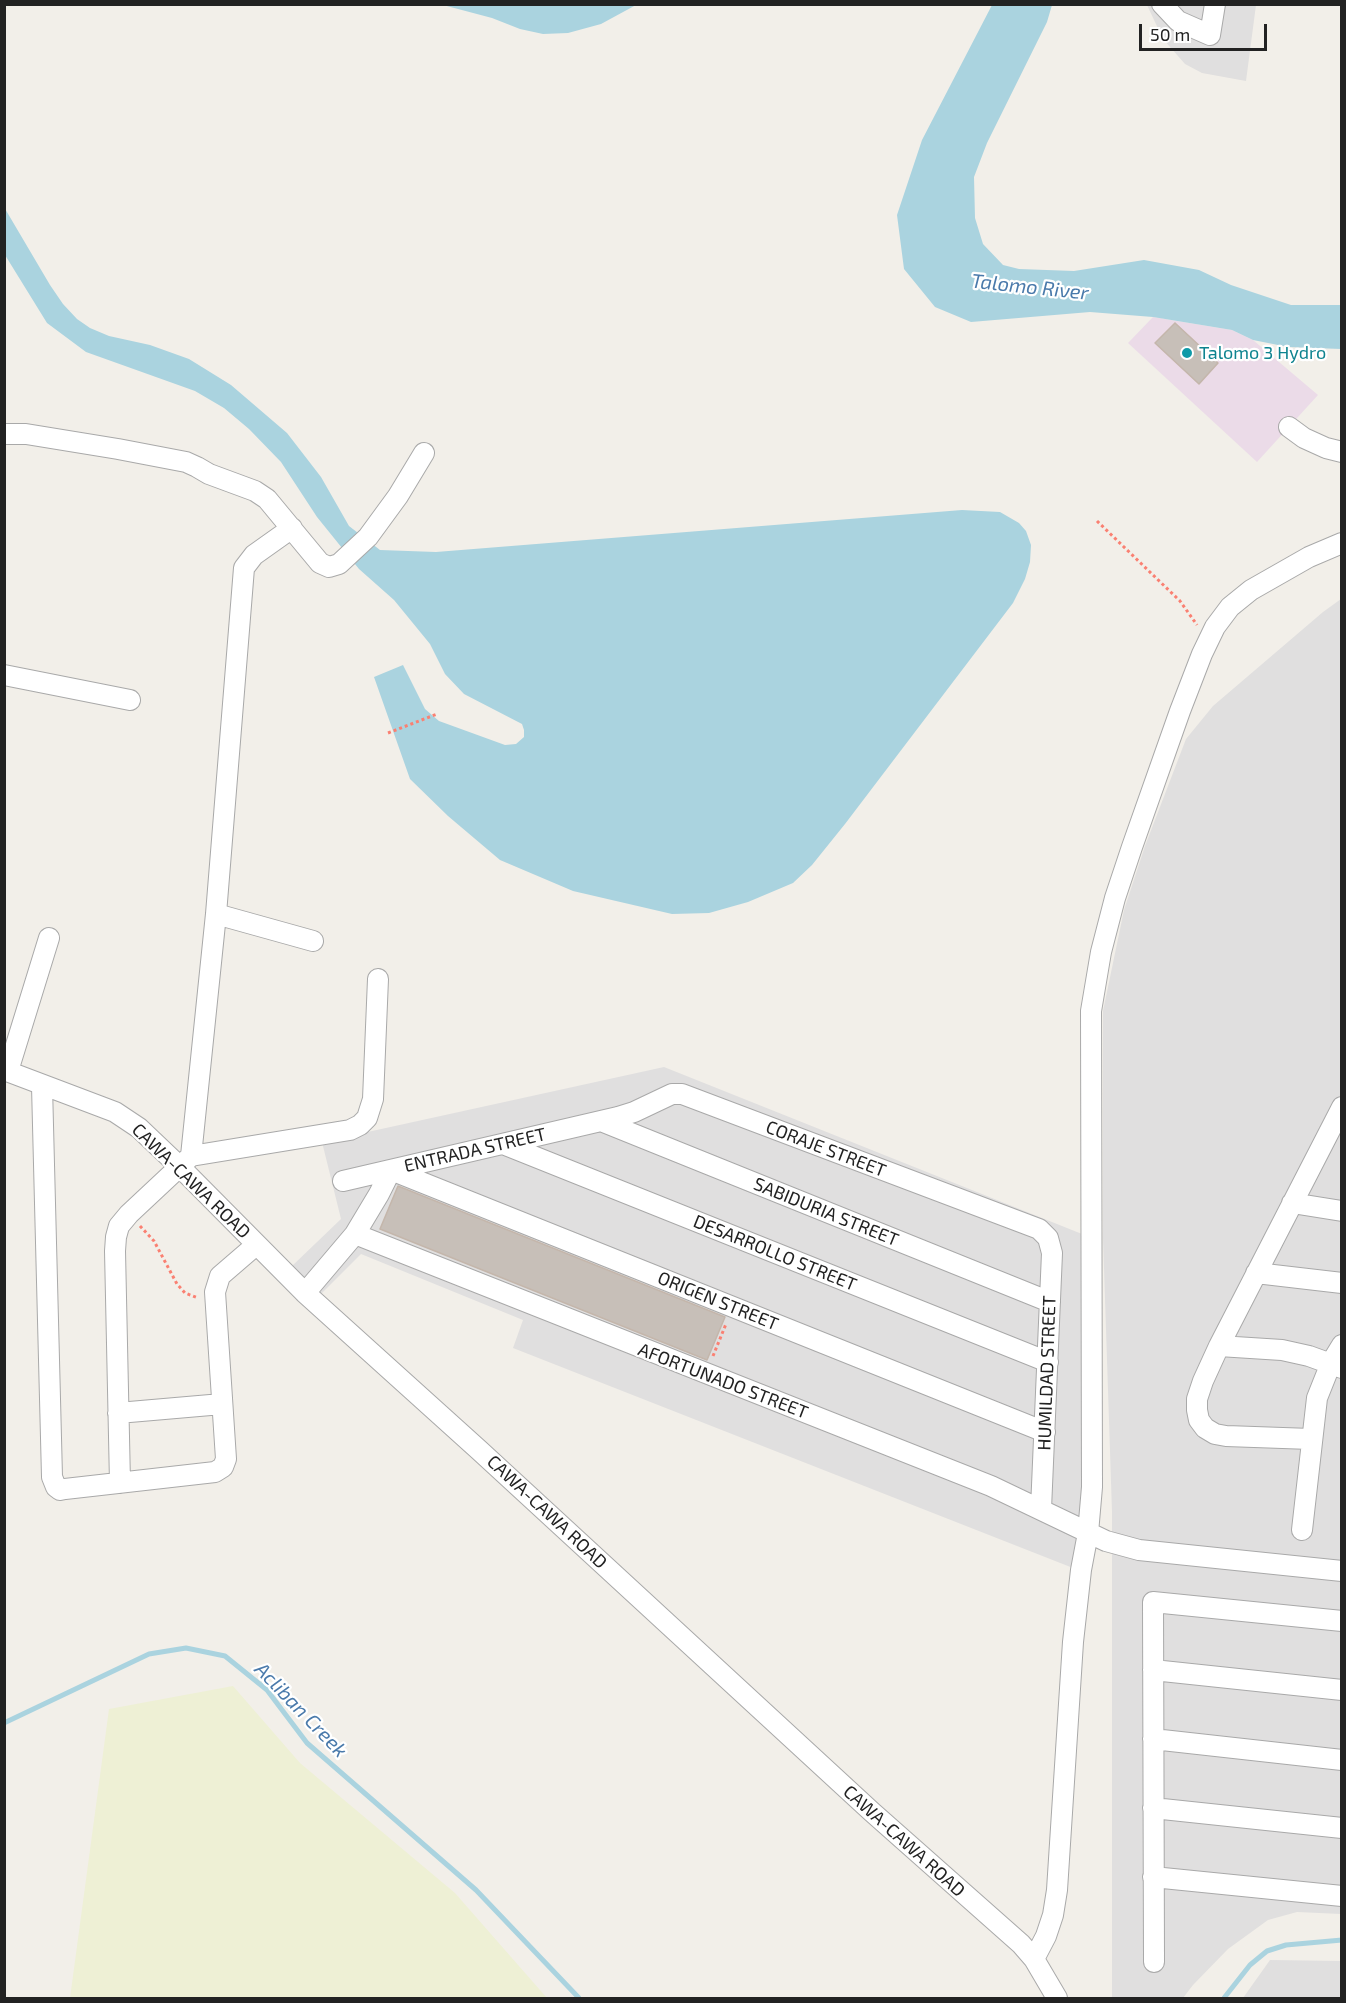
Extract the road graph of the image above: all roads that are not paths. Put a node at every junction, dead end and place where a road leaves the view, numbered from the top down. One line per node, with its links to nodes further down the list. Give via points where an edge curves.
1 (1162, 4): 2 (street, via 1178,21 1210,35)
2 (1215, 4)
3 (1289, 427): 5 (street, via 1304,438)
4 (4, 434): 7 (street, via 26,434 186,462 255,491)
5 (1341, 452)
6 (424, 453): 7 (street, via 368,537 334,567 324,566)
7 (292, 528): 11 (street, via 249,559 244,568)
8 (1341, 543): 44 (street, via 1251,590 1215,627 1180,711 1115,898 1101,952 1091,1011 1092,1487)
9 (4, 675): 10 (street)
10 (130, 700)
11 (216, 914): 13 (street); 21 (street)
12 (49, 938): 15 (street)
13 (313, 941)
14 (378, 979): 21 (street, via 373,1099 367,1118 360,1125)
15 (6, 1070): 16 (street, CAWA-CAWA ROAD)
16 (42, 1086): 21 (street, CAWA-CAWA ROAD, via 121,1116); 41 (street, via 52,1477 60,1490)
17 (1341, 1107): 19 (street)
18 (601, 1121): 20 (street, ENTRADA STREET); 27 (street, CORAJE STREET, via 634,1112 672,1094 682,1095 1039,1229); 32 (street, SABIDURIA STREET)
19 (1333, 1139): 24 (street)
20 (503, 1144): 22 (street, ENTRADA STREET); 35 (street, DESARROLLO STREET)
21 (186, 1161): 28 (street, CAWA-CAWA ROAD); 38 (street, via 129,1214 116,1237)
22 (391, 1170): 23 (street); 26 (street, ENTRADA STREET); 39 (street, ORIGEN STREET)
23 (343, 1181)
24 (1292, 1203): 25 (street); 29 (street)
25 (1341, 1211)
26 (355, 1234): 31 (street, ENTRADA STREET); 42 (street, AFORTUNADO STREET)
27 (1048, 1238): 32 (street, HUMILDAD STREET, via 1053,1253)
28 (256, 1245): 31 (street, CAWA-CAWA ROAD); 37 (street, via 220,1276 216,1285)
29 (1256, 1273): 30 (street); 33 (street)
30 (1341, 1283)
31 (305, 1293): 55 (street, CAWA-CAWA ROAD)
32 (1050, 1302): 35 (street, HUMILDAD STREET)
33 (1219, 1346): 36 (street, via 1282,1350); 40 (street, via 1197,1399 1205,1428 1226,1436)
34 (1341, 1346): 36 (street)
35 (1048, 1362): 39 (street, HUMILDAD STREET)
36 (1336, 1365): 40 (street, via 1317,1398)
37 (222, 1404): 38 (street); 41 (street, via 226,1459 223,1467 215,1472)
38 (118, 1413): 41 (street)
39 (1045, 1432): 42 (street, HUMILDAD STREET)
40 (1311, 1439): 43 (street)
41 (120, 1483)
42 (1041, 1509): 44 (street, AFORTUNADO STREET)
43 (1302, 1530)
44 (1088, 1533): 45 (street, AFORTUNADO STREET, via 1139,1550); 55 (street, via 1073,1642 1057,1890 1046,1936)
45 (1341, 1571)
46 (1341, 1622): 47 (street, via 1153,1602)
47 (1153, 1670): 48 (street); 49 (street)
48 (1341, 1690)
49 (1153, 1739): 50 (street); 51 (street)
50 (1341, 1760)
51 (1153, 1808): 52 (street); 53 (street)
52 (1341, 1828)
53 (1153, 1877): 54 (street); 56 (street)
54 (1341, 1896)
55 (1034, 1959): 57 (street, CAWA-CAWA ROAD)
56 (1154, 1962)
57 (1057, 1998)

